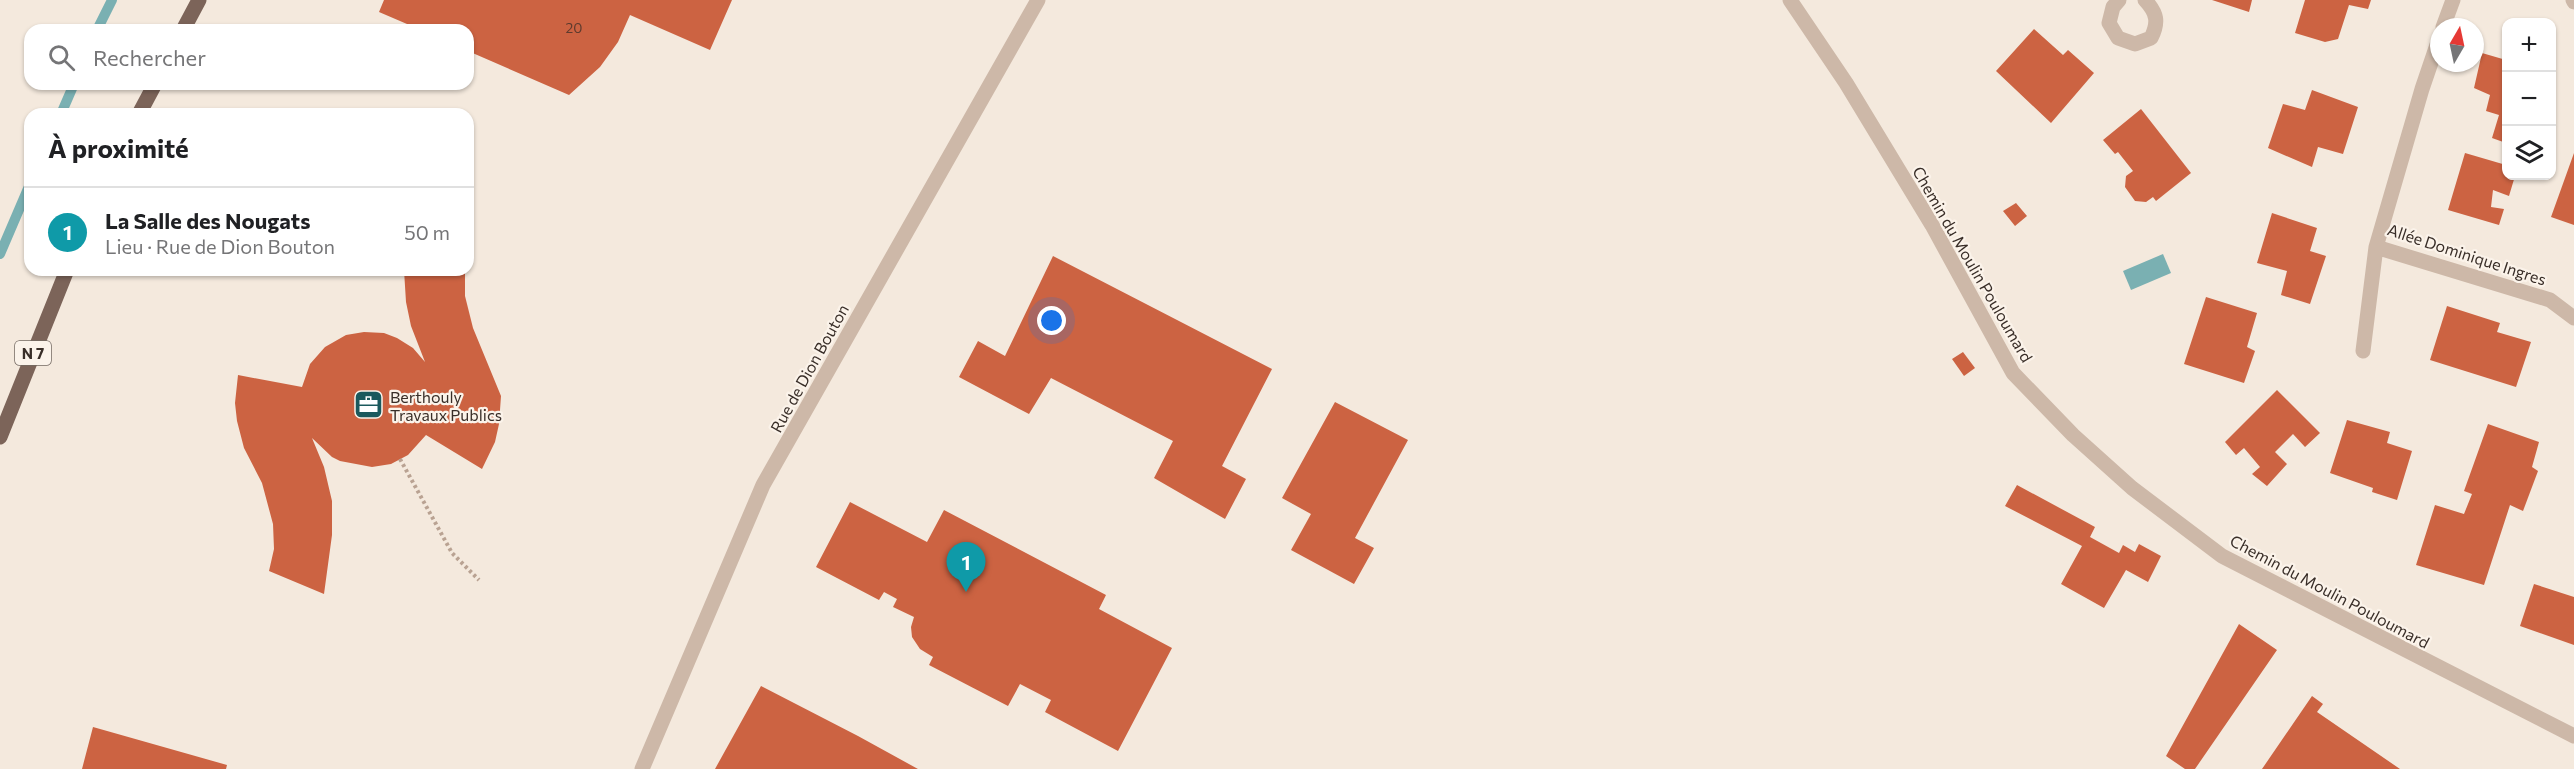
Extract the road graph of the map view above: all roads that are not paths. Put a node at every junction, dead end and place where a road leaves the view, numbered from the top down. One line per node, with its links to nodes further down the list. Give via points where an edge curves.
1 (199, 0): 8 (main road)
2 (1038, 0): 18 (street, Rue de Dion Bouton, via 764,485)
3 (1790, 0): 17 (street, Chemin du Moulin Pouloumard, via 1846,83 1932,225 2013,373 2073,435 2132,488 2222,556)
4 (2119, 0): 5 (street, via 2109,23 2118,38 2135,44 2151,38 2157,26 2154,11)
5 (2145, 0)
6 (2453, 0): 7 (street)
7 (2446, 18)
8 (186, 24)
9 (2430, 65): 12 (street, Allée Dominique Ingres)
10 (152, 90): 11 (main road)
11 (142, 108)
12 (2376, 247): 14 (street, Allée Dominique Ingres, via 2550,300); 15 (street)
13 (65, 276): 16 (main road, N 7)
14 (2574, 318)
15 (2363, 351)
16 (0, 437)
17 (2574, 736)
18 (642, 769)

